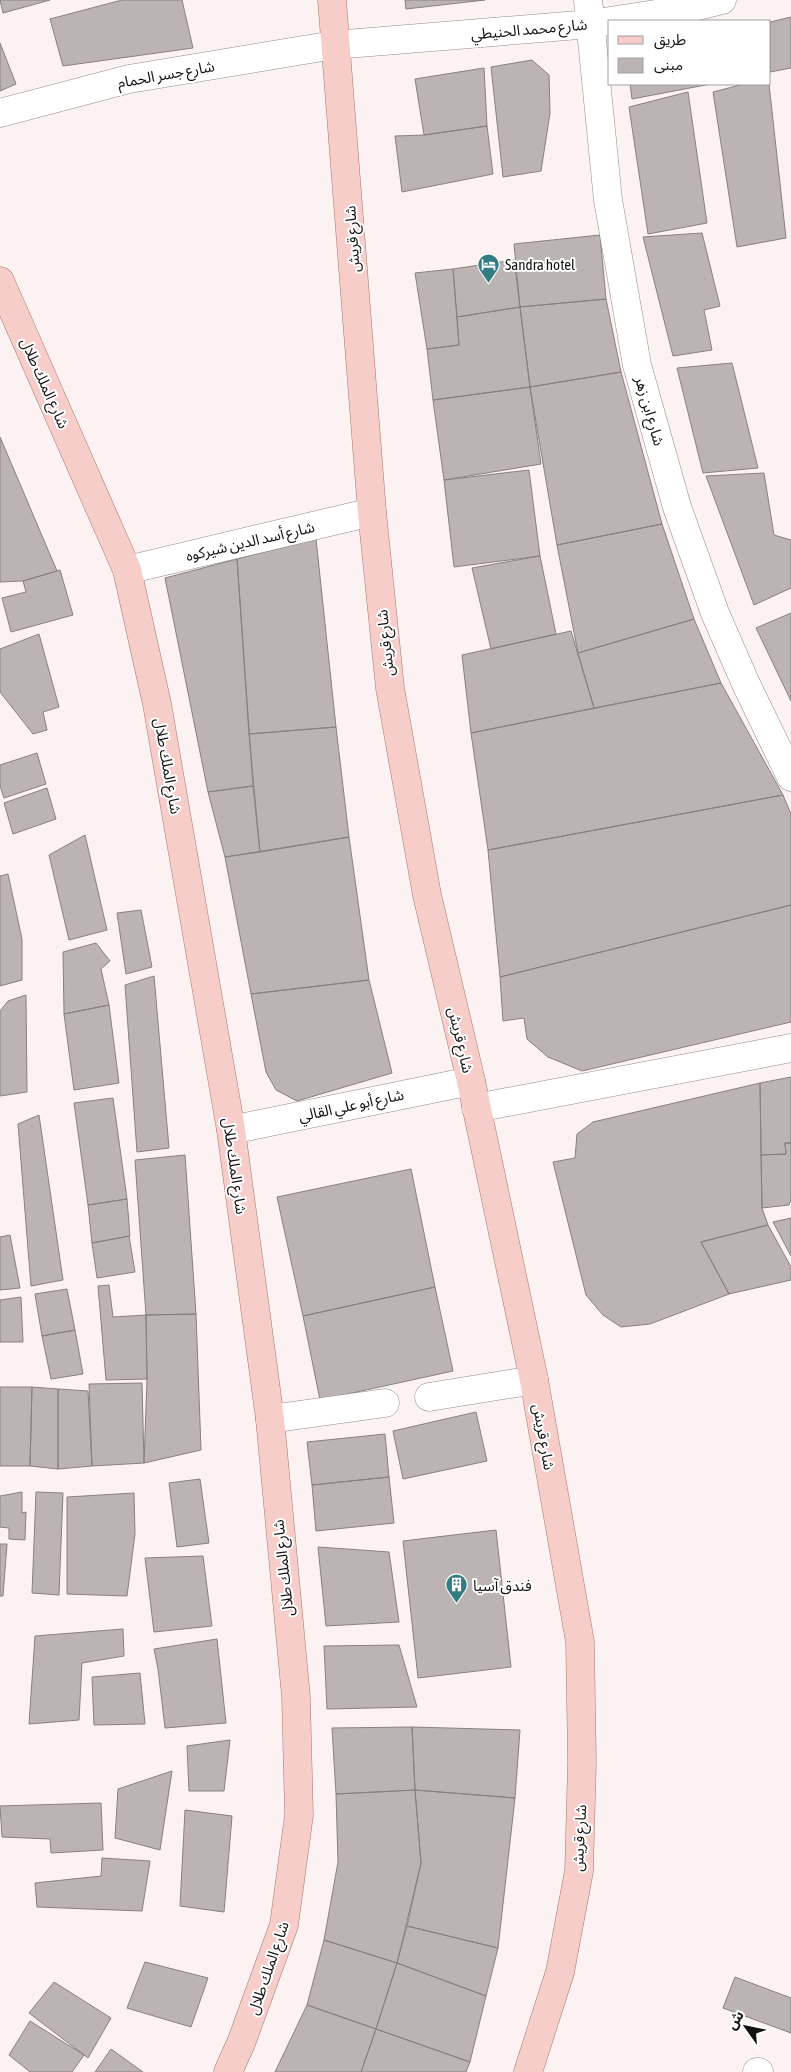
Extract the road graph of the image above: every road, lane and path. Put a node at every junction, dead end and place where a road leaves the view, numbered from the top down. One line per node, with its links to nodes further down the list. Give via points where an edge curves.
1 (332, 0): 4 (main road, شارع قريش)
2 (722, 0): 3 (street, شارع محمد الحنيطي, via 682,10)
3 (590, 12): 4 (street, شارع محمد الحنيطي); 9 (street, شارع ابن زهر, via 608,200 637,365 677,507 715,613)
4 (334, 45): 5 (street, شارع جسر الحمام, via 129,79); 7 (main road, شارع قريش, via 345,149)
5 (0, 113)
6 (0, 281): 8 (main road, شارع الملك طلال)
7 (372, 512): 8 (street, شارع أسد الدين شيركوه); 11 (main road, شارع قريش, via 390,688 427,895)
8 (127, 570): 13 (main road, شارع الملك طلال, via 157,704)
9 (791, 777)
10 (791, 1048): 12 (street)
11 (471, 1081): 12 (main road, شارع قريش); 13 (street, شارع أبو علي القالي)
12 (476, 1108): 14 (main road, شارع قريش)
13 (231, 1130): 17 (main road, شارع الملك طلال)
14 (534, 1380): 15 (street); 19 (main road, شارع قريش, via 580,1642 582,1762 579,1870 560,1972)
15 (429, 1397)
16 (385, 1403): 17 (street)
17 (270, 1419): 18 (main road, شارع الملك طلال, via 296,1697 299,1814 284,1925 242,2043)
18 (228, 2072)
19 (528, 2072)

